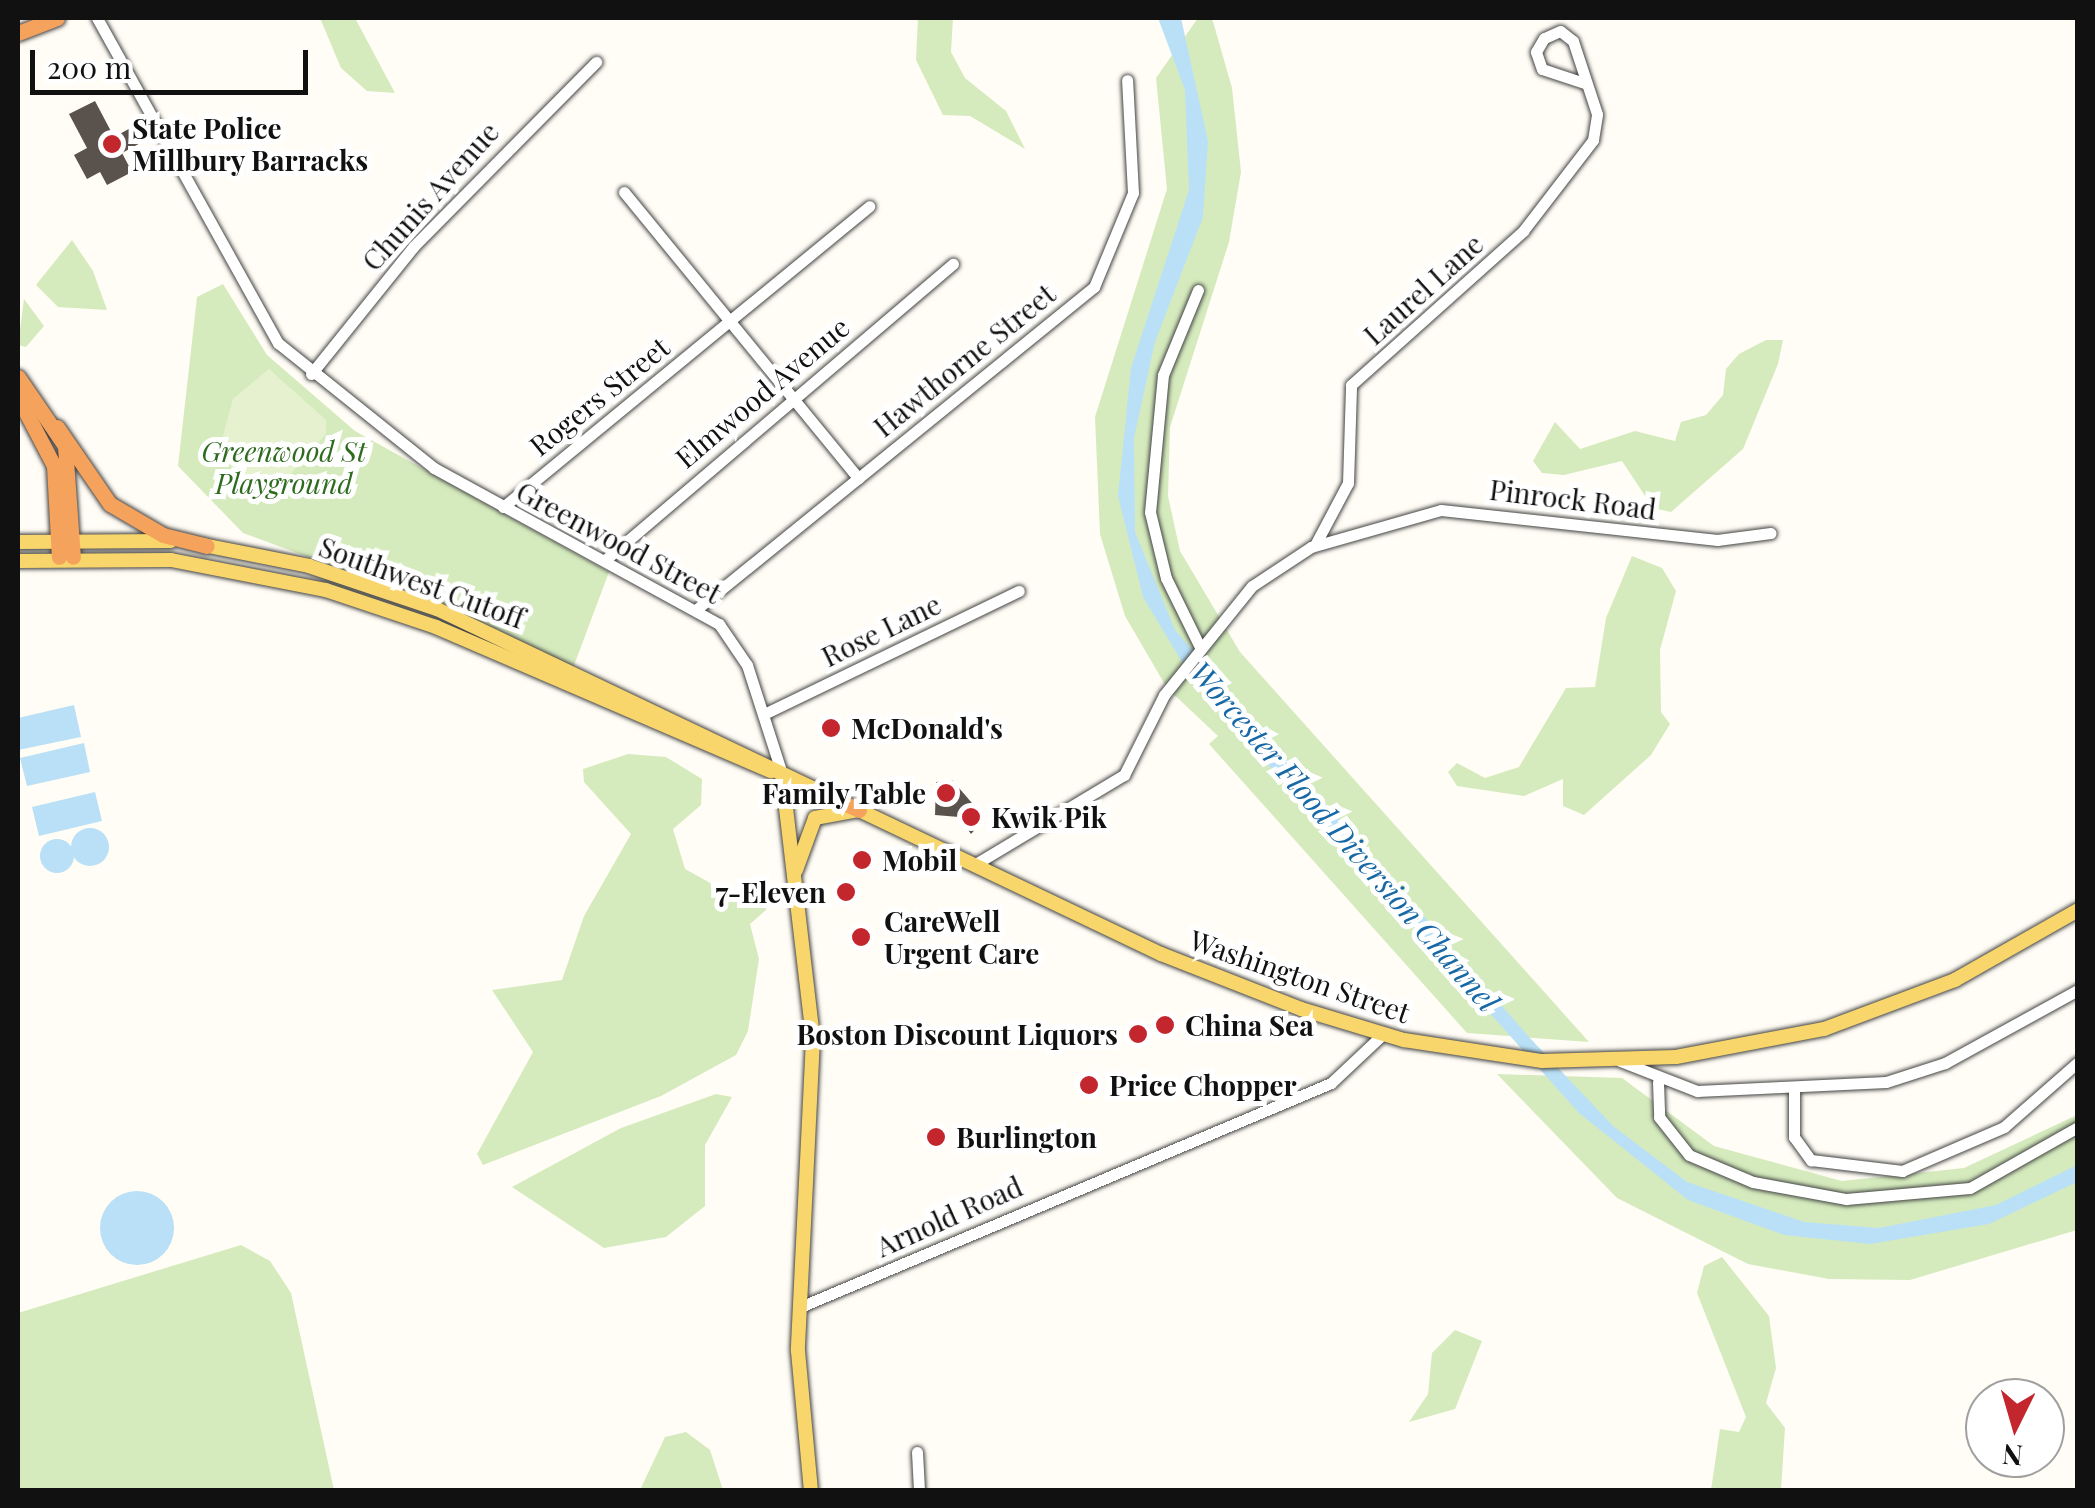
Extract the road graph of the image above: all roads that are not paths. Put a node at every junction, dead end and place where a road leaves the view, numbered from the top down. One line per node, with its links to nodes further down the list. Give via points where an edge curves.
1 (36, 18): 4 (highway)
2 (57, 18): 5 (highway)
3 (97, 18): 14 (street, Greenwood Street, via 256,314)
4 (18, 22)
5 (18, 32)
6 (596, 62): 14 (street, Chunis Avenue, via 414,246)
7 (1127, 80): 19 (street, Hawthorne Street, via 1133,193 1097,282)
8 (1584, 83): 8 (street, Laurel Lane, via 1542,69 1536,52 1544,38 1570,36); 25 (street, Laurel Lane, via 1598,120 1586,152 1453,301 1351,385 1348,483)
9 (624, 192): 13 (street)
10 (869, 206): 13 (street, Rogers Street)
11 (953, 264): 17 (street, Elmwood Avenue)
12 (1198, 290): 31 (street, via 1163,375 1150,512 1166,578)
13 (728, 323): 17 (street); 20 (street, Rogers Street)
14 (311, 374): 20 (street, Greenwood Street)
15 (18, 377): 18 (highway)
16 (18, 397): 22 (highway, via 48,444)
17 (791, 402): 19 (street); 27 (street, Elmwood Avenue)
18 (57, 427): 22 (highway); 24 (highway, via 110,504 163,536)
19 (858, 478): 30 (street, Hawthorne Street)
20 (503, 508): 27 (street, Greenwood Street)
21 (1771, 533): 25 (street, Pinrock Road, via 1724,540 1440,510)
22 (65, 539): 23 (main road, Southwest Cutoff); 24 (main road, Southwest Cutoff); 26 (highway)
23 (18, 542)
24 (207, 546): 33 (main road, Southwest Cutoff, via 309,566 437,608)
25 (1314, 546): 31 (street, Pinrock Road, via 1266,570)
26 (66, 557): 28 (main road, Southwest Cutoff); 33 (main road, Southwest Cutoff, via 203,564 326,590)
27 (605, 560): 30 (street, Greenwood Street)
28 (18, 561)
29 (1019, 591): 32 (street, Rose Lane)
30 (698, 608): 32 (street, Greenwood Street, via 737,647)
31 (1200, 651): 35 (street, Pinrock Road, via 1124,775)
32 (764, 714): 33 (street, Greenwood Street)
33 (782, 774): 34 (main road, Southwest Cutoff); 36 (main road, Greenwood Street)
34 (854, 807): 35 (main road, Southwest Cutoff); 36 (main road, via 815,818)
35 (974, 864): 38 (main road, Southwest Cutoff)
36 (796, 870): 46 (main road, Greenwood Street, via 813,1046)
37 (2078, 910): 41 (main road, Washington Street, via 1955,980 1846,1023)
38 (1137, 943): 40 (main road, Washington Street)
39 (2078, 990): 44 (street, via 1916,1075)
40 (1382, 1035): 41 (main road, Washington Street, via 1516,1059); 46 (street, Arnold Road, via 1331,1083)
41 (1613, 1061): 43 (street)
42 (2078, 1062): 44 (street, via 2004,1127 1902,1171 1811,1160 1794,1137)
43 (1658, 1082): 44 (street, via 1735,1093); 45 (street, via 1661,1122 1690,1155 1767,1186 1846,1199 1970,1188)
44 (1794, 1089)
45 (2078, 1127)
46 (800, 1307): 48 (main road, Greenwood Street)
47 (917, 1452): 49 (street)
48 (811, 1490)
49 (919, 1490)

